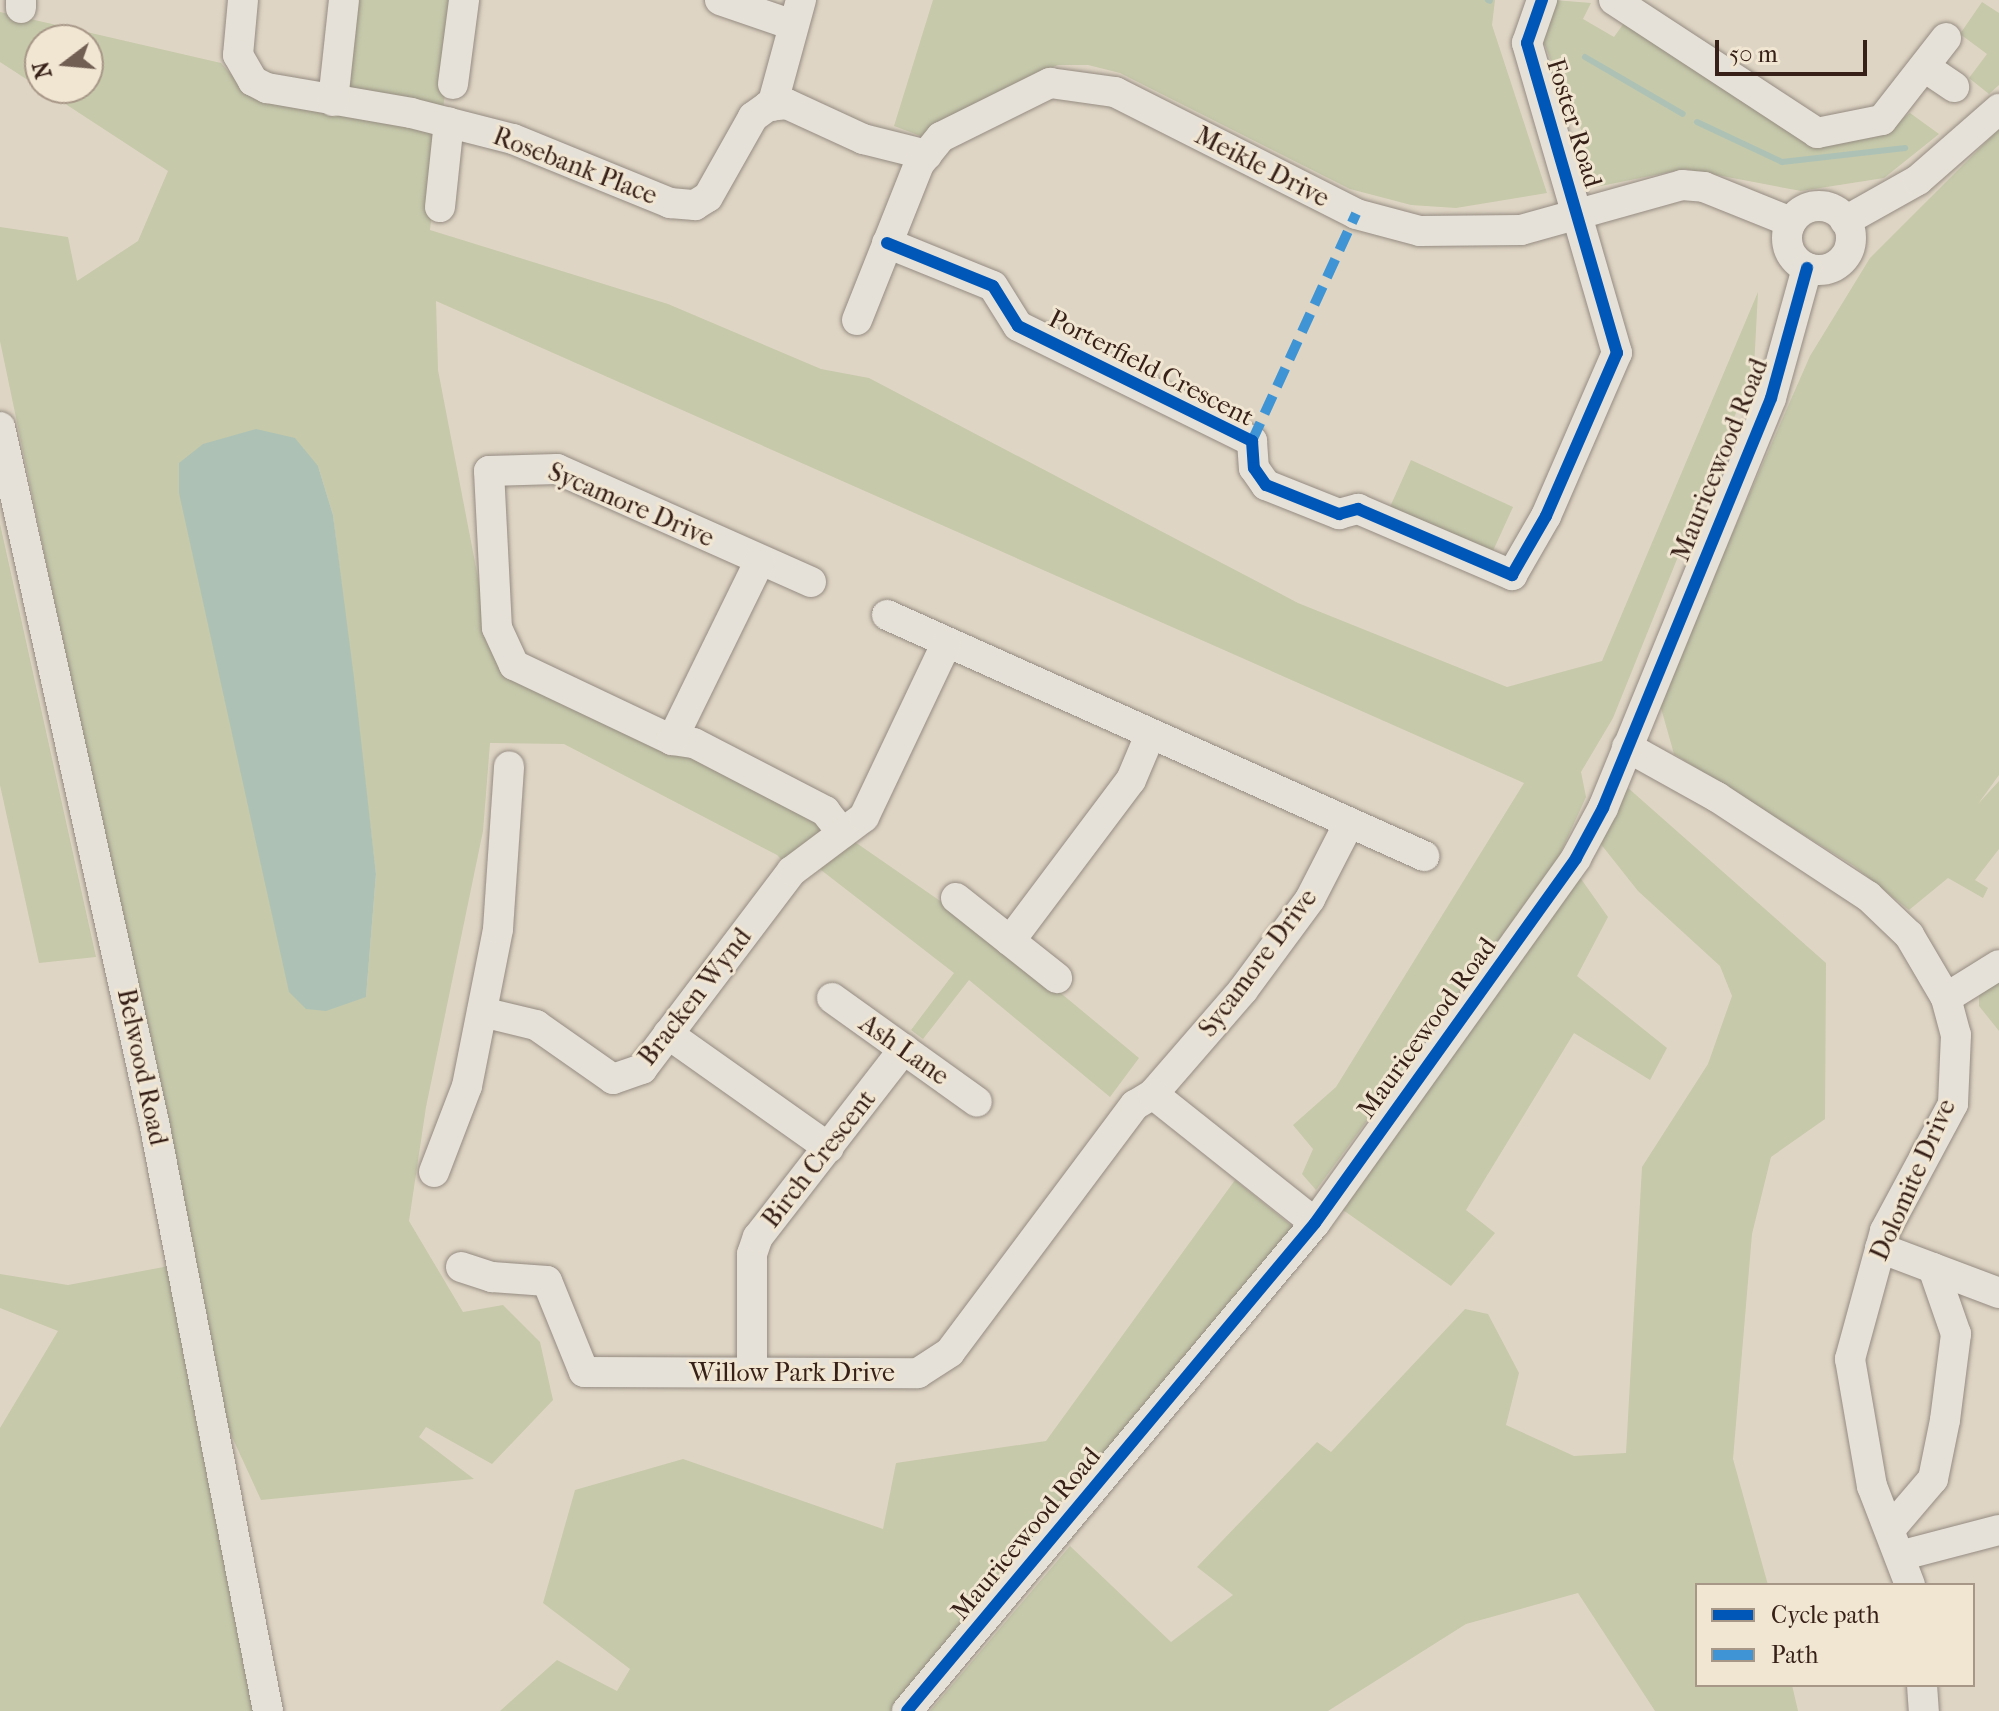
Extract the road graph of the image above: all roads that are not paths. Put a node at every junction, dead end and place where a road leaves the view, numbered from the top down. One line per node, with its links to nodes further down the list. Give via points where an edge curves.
1 (243, 0): 12 (street, Rosebank Place, via 238,55 244,69 267,88)
2 (344, 0): 12 (street)
3 (464, 0): 10 (street)
4 (720, 0): 7 (street)
5 (1542, 0): 18 (street, Foster Road, via 1527,43)
6 (1614, 0): 9 (street, via 1808,131 1882,120)
7 (797, 13): 13 (street)
8 (1946, 38): 9 (street)
9 (1926, 68): 11 (street)
10 (453, 84)
11 (1954, 87)
12 (320, 99): 15 (street, Rosebank Place)
13 (772, 106): 15 (street, Rosebank Place, via 753,117 708,197 695,205 670,203 513,139); 16 (street, via 787,104 863,139)
14 (1999, 109): 19 (street, via 1918,180)
15 (449, 122): 17 (street)
16 (927, 155): 18 (street, Meikle Drive, via 941,137 1028,92 1050,83 1081,84 1115,92 1356,214 1394,224 1467,234 1521,230); 21 (street, Meikle Drive)
17 (440, 207)
18 (1579, 214): 20 (street, Meikle Drive, via 1682,185 1704,187); 21 (street, Porterfield Crescent, via 1614,334 1615,362 1546,516 1512,575 1358,509 1339,514 1266,485 1254,468 1252,441 1018,326 993,286)
19 (1845, 221): 20 (street, via 1818,206); 22 (street, via 1851,240 1843,258 1827,269)
20 (1791, 222): 22 (street, via 1787,243)
21 (887, 243): 23 (street, Meikle Drive)
22 (1807, 268): 31 (street, Mauricewood Road, via 1771,398)
23 (857, 320)
24 (0, 427): 59 (street, Belwood Road, via 154,1122)
25 (760, 560): 26 (street, Sycamore Drive); 30 (street); 30 (street, Sycamore Drive, via 557,469 489,471 497,628 504,654 514,665)
26 (811, 582)
27 (887, 615): 28 (street)
28 (946, 644): 29 (street); 34 (street, via 864,817)
29 (1150, 735): 33 (street); 37 (street, via 1131,780)
30 (672, 740): 34 (street, Sycamore Drive, via 694,743 825,811)
31 (1627, 747): 41 (street, Dolomite Drive, via 1717,797 1868,896 1909,935); 49 (street, Mauricewood Road, via 1576,858)
32 (509, 766): 42 (street, via 498,929)
33 (1349, 823): 35 (street); 45 (street, Sycamore Drive, via 1310,899 1243,990)
34 (842, 833): 43 (street, Bracken Wynd, via 792,871)
35 (1424, 856)
36 (956, 898): 37 (street)
37 (1010, 941): 39 (street)
38 (1999, 965): 41 (street)
39 (1057, 978)
40 (832, 998): 44 (street, Ash Lane)
41 (1946, 998): 50 (street, Dolomite Drive, via 1956,1035 1953,1104)
42 (482, 1012): 43 (street, Bracken Wynd, via 536,1025 613,1079 642,1069); 48 (street, via 467,1086)
43 (668, 1034): 47 (street)
44 (904, 1049): 46 (street, Ash Lane); 47 (street, Birch Crescent)
45 (1153, 1094): 49 (street); 54 (street, Willow Park Drive, via 1135,1105 982,1313 934,1365 897,1375)
46 (977, 1102)
47 (829, 1148): 54 (street, Birch Crescent, via 758,1237 752,1254)
48 (434, 1172)
49 (1315, 1223): 60 (street, Mauricewood Road)
50 (1880, 1248): 52 (street); 56 (street, Dolomite Drive, via 1850,1359 1861,1441)
51 (461, 1267): 54 (street, Willow Park Drive, via 492,1277 547,1281 584,1372)
52 (1933, 1268): 53 (street); 56 (street, Dolomite Drive, via 1956,1334 1945,1420 1933,1479)
53 (1999, 1293)
54 (752, 1372)
55 (1999, 1530): 56 (street)
56 (1897, 1541): 57 (street, Dolomite Drive)
57 (1909, 1583)
58 (1922, 1687): 61 (street)
59 (268, 1711)
60 (907, 1711)
61 (1924, 1711)

